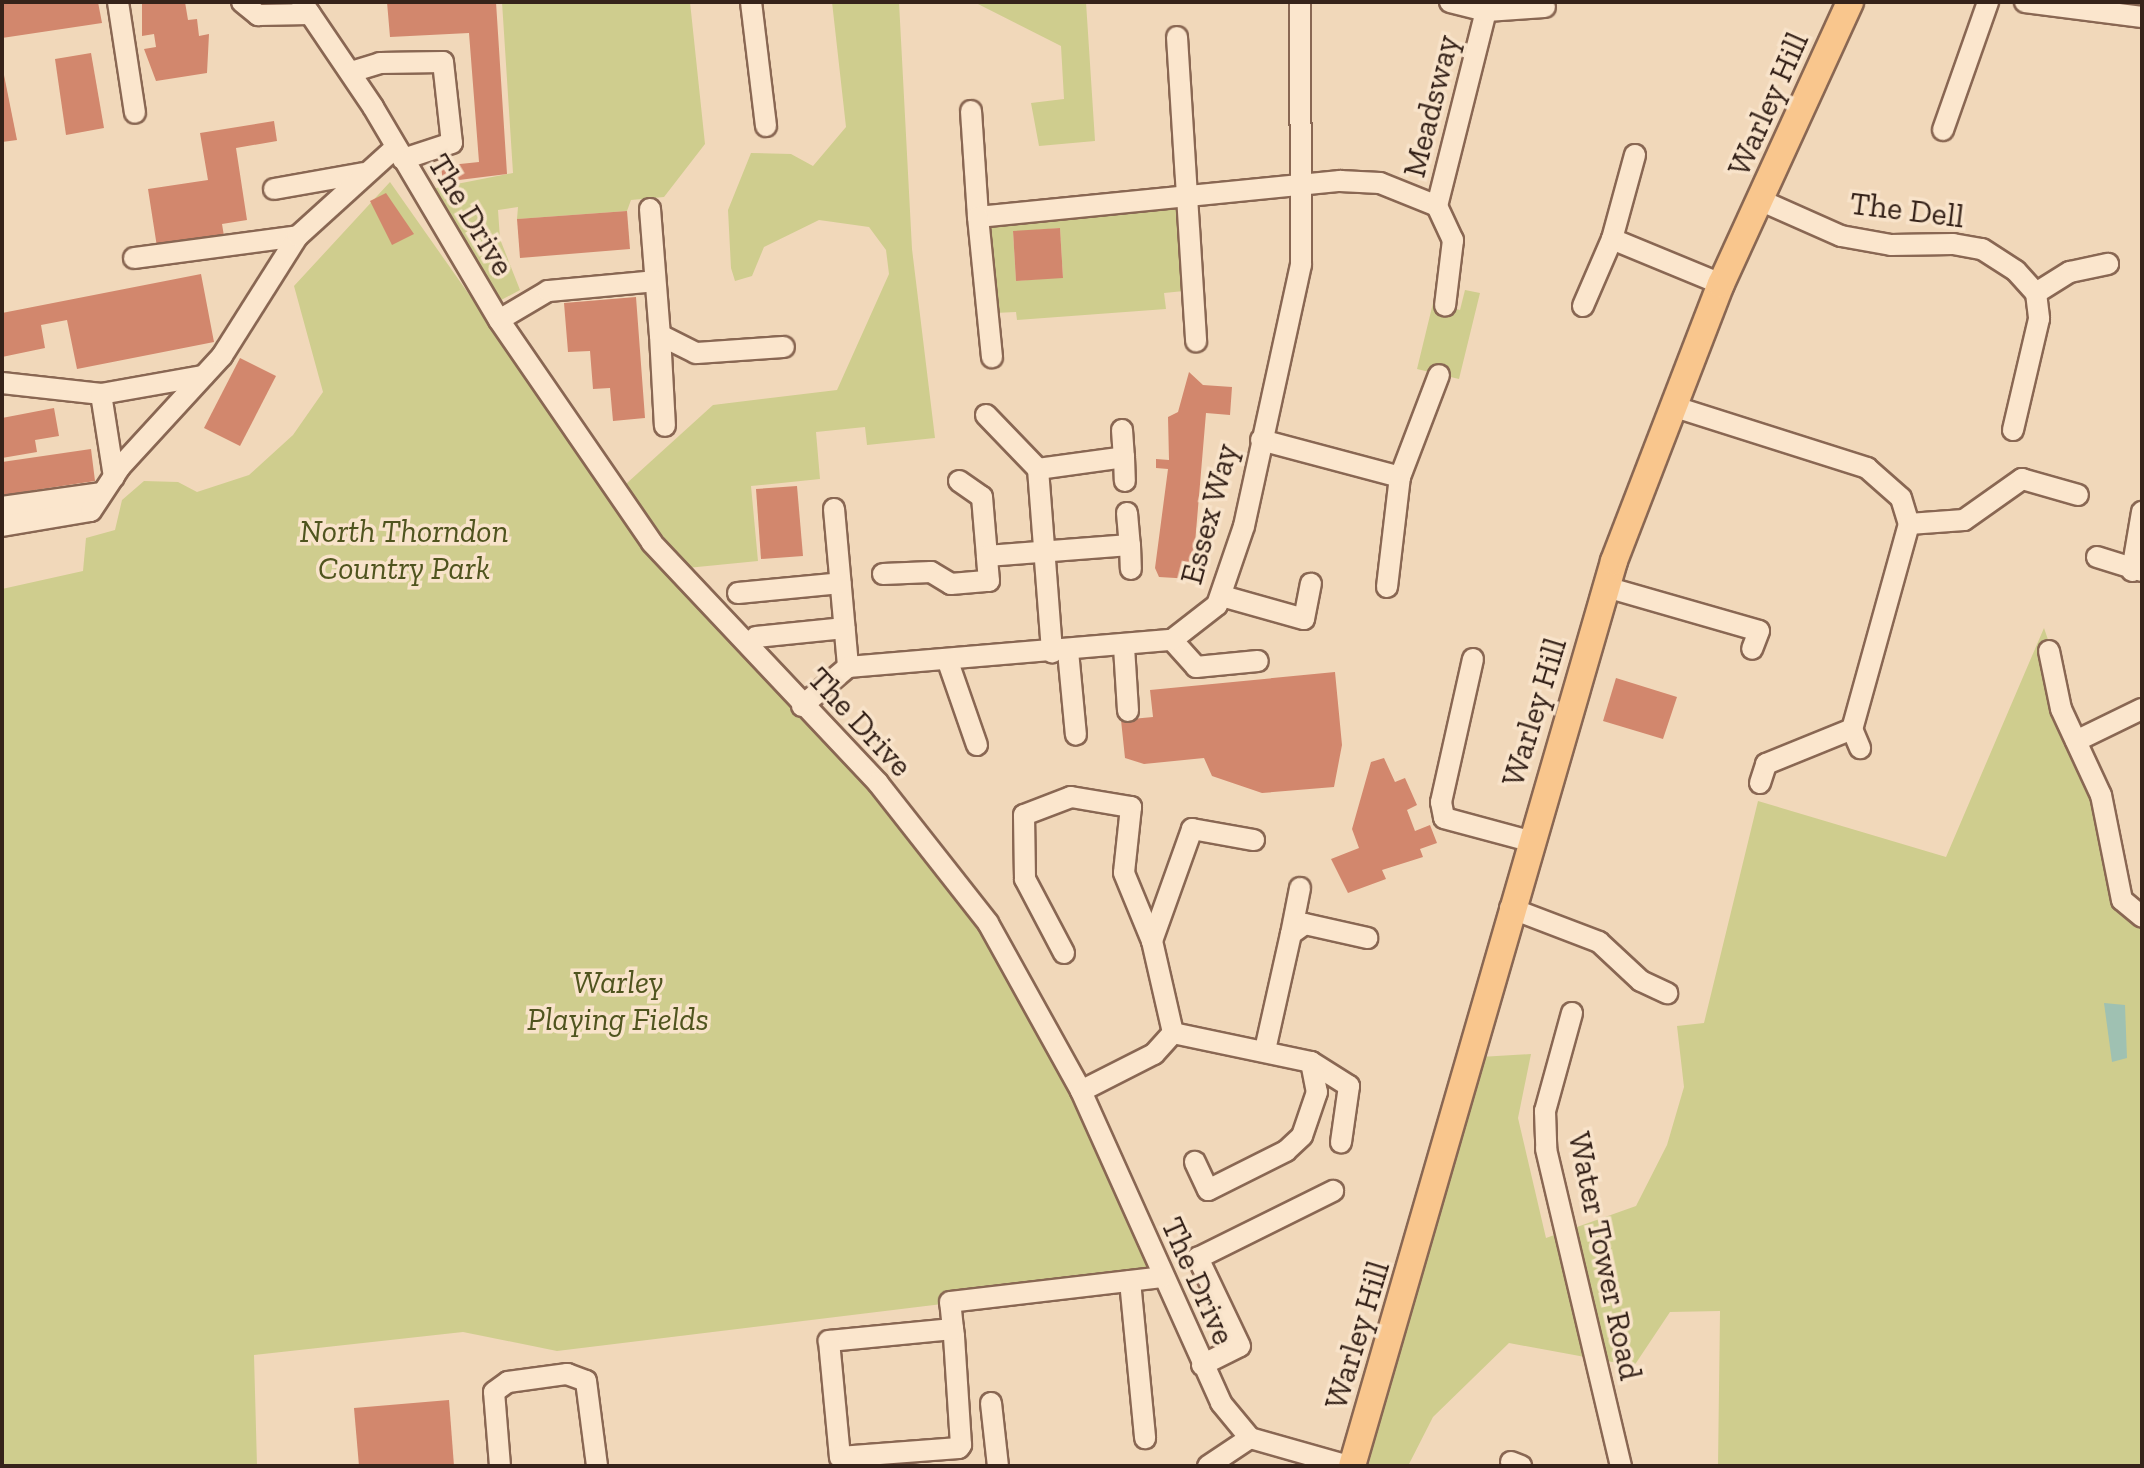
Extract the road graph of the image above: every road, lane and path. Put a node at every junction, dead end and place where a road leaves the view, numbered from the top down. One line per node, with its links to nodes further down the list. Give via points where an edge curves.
1 (118, 2): 16 (street)
2 (242, 2): 10 (street, via 258,15)
3 (751, 2): 17 (street)
4 (1300, 2): 22 (street, Essex Way)
5 (1450, 2): 11 (street, Meadsway)
6 (1850, 2): 25 (main road, Warley Hill)
7 (1988, 2): 18 (street)
8 (2025, 2): 12 (street)
9 (1545, 7): 11 (street)
10 (306, 8): 14 (street, The Drive)
11 (1486, 11): 26 (street, Meadsway)
12 (2142, 17)
13 (1177, 37): 24 (street)
14 (351, 72): 19 (street, The Drive); 19 (street, via 380,63 443,62 452,143)
15 (971, 111): 28 (street)
16 (135, 113)
17 (766, 126)
18 (1943, 130)
19 (399, 153): 21 (street); 38 (street, The Drive)
20 (1635, 155): 30 (street)
21 (364, 173): 23 (street); 29 (street)
22 (1303, 185): 24 (street, Meadsway); 26 (street, Meadsway, via 1380,183); 52 (street, Essex Way, via 1301,265)
23 (274, 189)
24 (1185, 201): 28 (street, Meadsway); 40 (street)
25 (1762, 201): 34 (main road, Warley Hill); 35 (street, The Dell, via 1863,241 1982,249)
26 (1437, 206): 36 (street, Meadsway, via 1453,240)
27 (650, 209): 33 (street)
28 (978, 217): 42 (street)
29 (298, 236): 31 (street); 44 (street)
30 (1612, 239): 34 (street); 37 (street)
31 (134, 258)
32 (2108, 264): 35 (street, via 2070,272)
33 (655, 281): 38 (street, via 548,291); 39 (street)
34 (1721, 284): 47 (main road, Warley Hill)
35 (2036, 293): 51 (street, via 2032,374)
36 (1445, 306)
37 (1583, 306)
38 (499, 320): 90 (street, The Drive, via 652,543)
39 (660, 335): 41 (street, via 696,353); 49 (street)
40 (1196, 341)
41 (784, 347)
42 (992, 357)
43 (1439, 375): 55 (street)
44 (203, 376): 46 (street); 58 (street)
45 (2, 383): 46 (street)
46 (101, 394): 58 (street)
47 (1672, 406): 64 (street, via 1867,468 1901,498); 76 (main road, Warley Hill)
48 (986, 415): 54 (street)
49 (665, 426)
50 (1122, 430): 53 (street)
51 (2013, 430)
52 (1261, 440): 55 (street); 78 (street, Essex Way)
53 (1124, 457): 54 (street); 57 (street)
54 (1038, 469): 67 (street)
55 (1400, 477): 75 (street)
56 (959, 481): 68 (street, via 982,497)
57 (1125, 481)
58 (108, 485): 60 (street); 65 (street, via 91,511)
59 (2078, 495): 64 (street, via 2022,479 1964,520)
60 (2, 507)
61 (834, 509): 73 (street)
62 (2142, 512): 71 (street)
63 (1127, 513): 66 (street)
64 (1909, 524): 96 (street, via 1856,738 1766,764)
65 (2, 526)
66 (1130, 545): 67 (street); 70 (street)
67 (1047, 552): 68 (street); 85 (street)
68 (987, 556): 72 (street, via 989,581 951,584 931,572)
69 (2097, 557): 71 (street)
70 (1131, 569)
71 (2137, 571)
72 (883, 574)
73 (841, 583): 77 (street); 79 (street)
74 (1311, 584): 78 (street, via 1304,619)
75 (1387, 587)
76 (1606, 587): 83 (street, via 1759,631); 98 (main road, Warley Hill)
77 (738, 593)
78 (1222, 596): 81 (street, Essex Way)
79 (845, 628): 80 (street); 89 (street)
80 (756, 637)
81 (1172, 640): 82 (street); 88 (street, via 1196,667)
82 (1124, 647): 85 (street); 92 (street)
83 (1752, 649)
84 (2049, 651): 94 (street)
85 (1060, 652): 86 (street); 93 (street)
86 (947, 659): 89 (street); 95 (street)
87 (1473, 659): 98 (street, via 1441,802 1444,818)
88 (1258, 661)
89 (848, 667): 90 (street)
90 (802, 706): 111 (street, The Drive, via 878,783 988,923)
91 (2142, 709): 94 (street)
92 (1128, 711)
93 (1076, 735)
94 (2076, 741): 101 (street, via 2101,795 2122,900)
95 (977, 745)
96 (1760, 783)
97 (1254, 840): 104 (street, via 1192,829)
98 (1530, 841): 100 (main road, Warley Hill)
99 (1300, 888): 102 (street)
100 (1510, 908): 106 (street, via 1599,942 1641,981); 126 (main road, Warley Hill, via 1444,1166)
101 (2142, 917)
102 (1291, 934): 103 (street, via 1305,924); 109 (street)
103 (1367, 938)
104 (1152, 941): 105 (street, via 1124,873 1131,807 1071,797 1024,815 1025,879); 108 (street)
105 (1064, 953)
106 (1667, 993)
107 (1572, 1013): 127 (street, Water Tower Road, via 1545,1111 1546,1149)
108 (1173, 1033): 109 (street); 111 (street, via 1154,1054)
109 (1265, 1050): 110 (street)
110 (1311, 1062): 112 (street, via 1349,1086); 113 (street, via 1317,1092 1302,1136 1286,1151 1208,1190)
111 (1081, 1091): 115 (street, The Drive)
112 (1341, 1142)
113 (1195, 1162)
114 (1333, 1191): 118 (street, via 1198,1258 1240,1346)
115 (1163, 1277): 116 (street); 118 (street, The Drive)
116 (1130, 1281): 117 (street, via 950,1302); 120 (street)
117 (953, 1329): 117 (street, via 959,1448 840,1457 829,1341)
118 (1202, 1365): 121 (street, The Drive)
119 (991, 1403): 124 (street)
120 (1145, 1438)
121 (1250, 1438): 125 (street); 126 (street)
122 (500, 1466): 123 (street, via 494,1392 508,1382 567,1374 586,1381)
123 (597, 1466)
124 (998, 1466)
125 (1208, 1466)
126 (1351, 1466)
127 (1621, 1466)

